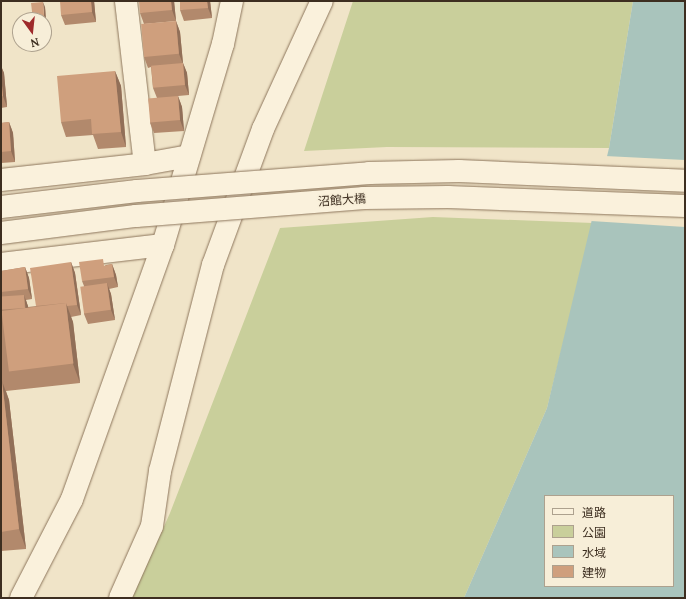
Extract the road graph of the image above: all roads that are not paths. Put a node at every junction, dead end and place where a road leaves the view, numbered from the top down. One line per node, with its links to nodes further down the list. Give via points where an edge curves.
1 (126, 1): 5 (street)
2 (232, 1): 4 (street, via 223,44)
3 (322, 1): 14 (street, via 263,129 213,265 160,471 152,526)
4 (190, 156): 5 (street); 11 (street)
5 (145, 164): 6 (street)
6 (1, 180)
7 (685, 181): 9 (street, 沼館大橋, bridge, via 460,171 369,173 137,191)
8 (685, 206): 10 (street, 沼館大橋, bridge, via 448,197 364,198 136,216)
9 (1, 207)
10 (1, 233)
11 (163, 245): 12 (street); 13 (street, via 72,499)
12 (1, 264)
13 (21, 598)
14 (120, 598)

